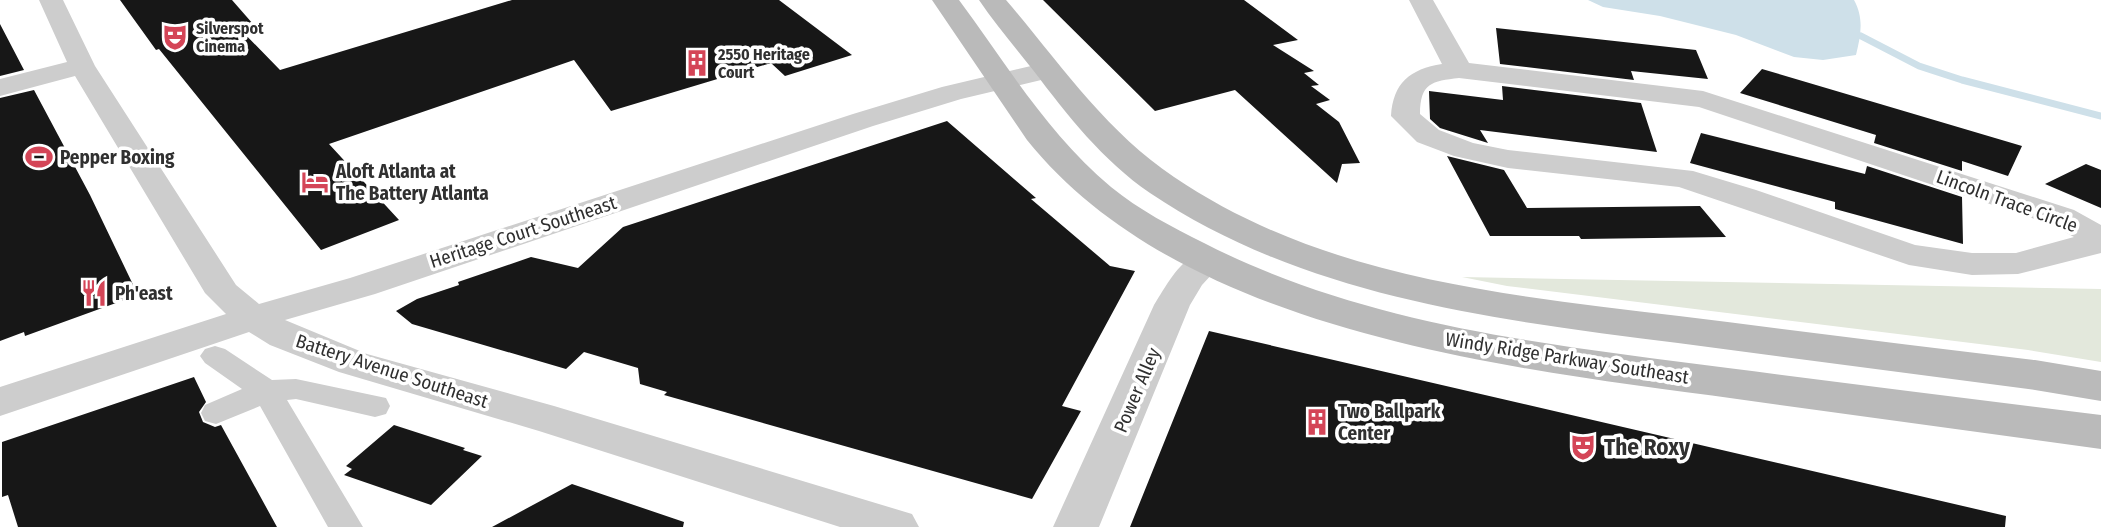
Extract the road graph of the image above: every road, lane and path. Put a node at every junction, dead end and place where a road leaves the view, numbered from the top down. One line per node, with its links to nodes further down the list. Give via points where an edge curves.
1 (51, 0): 5 (street, Battery Avenue Southeast)
2 (945, 0): 8 (main road, Windy Ridge Parkway Southeast)
3 (992, 0): 6 (main road, Windy Ridge Parkway Southeast)
4 (1421, 0): 7 (street)
5 (82, 66): 9 (street); 11 (street, Battery Avenue Southeast, via 223,293)
6 (1048, 70): 8 (street, Heritage Court Southeast); 13 (main road, Windy Ridge Parkway Southeast, via 1116,149 1199,208 1256,236 1385,281 1514,309)
7 (1459, 70): 7 (street, Lincoln Trace Circle, via 1434,72 1415,83 1405,96 1405,116 1427,136 1465,150 1507,159 1682,178 1909,256 1972,264 2018,263 2089,247 2095,240 2062,216 1703,99)
8 (1000, 81): 10 (main road, Windy Ridge Parkway Southeast, via 1054,151 1087,184 1132,217); 11 (street, Heritage Court Southeast, via 863,120)
9 (0, 88)
10 (1208, 260): 18 (main road, Windy Ridge Parkway Southeast, via 1339,313 1492,350); 21 (street, Power Alley, via 1188,279 1172,305)
11 (253, 318): 15 (street, Heritage Court Southeast); 20 (street, Battery Avenue Southeast, via 297,343 353,363)
12 (215, 356): 14 (street)
13 (2101, 386)
14 (265, 391): 16 (street, via 296,389); 17 (street); 19 (street)
15 (0, 402)
16 (375, 406)
17 (216, 413)
18 (2101, 432)
19 (346, 527)
20 (896, 527)
21 (1076, 527)

